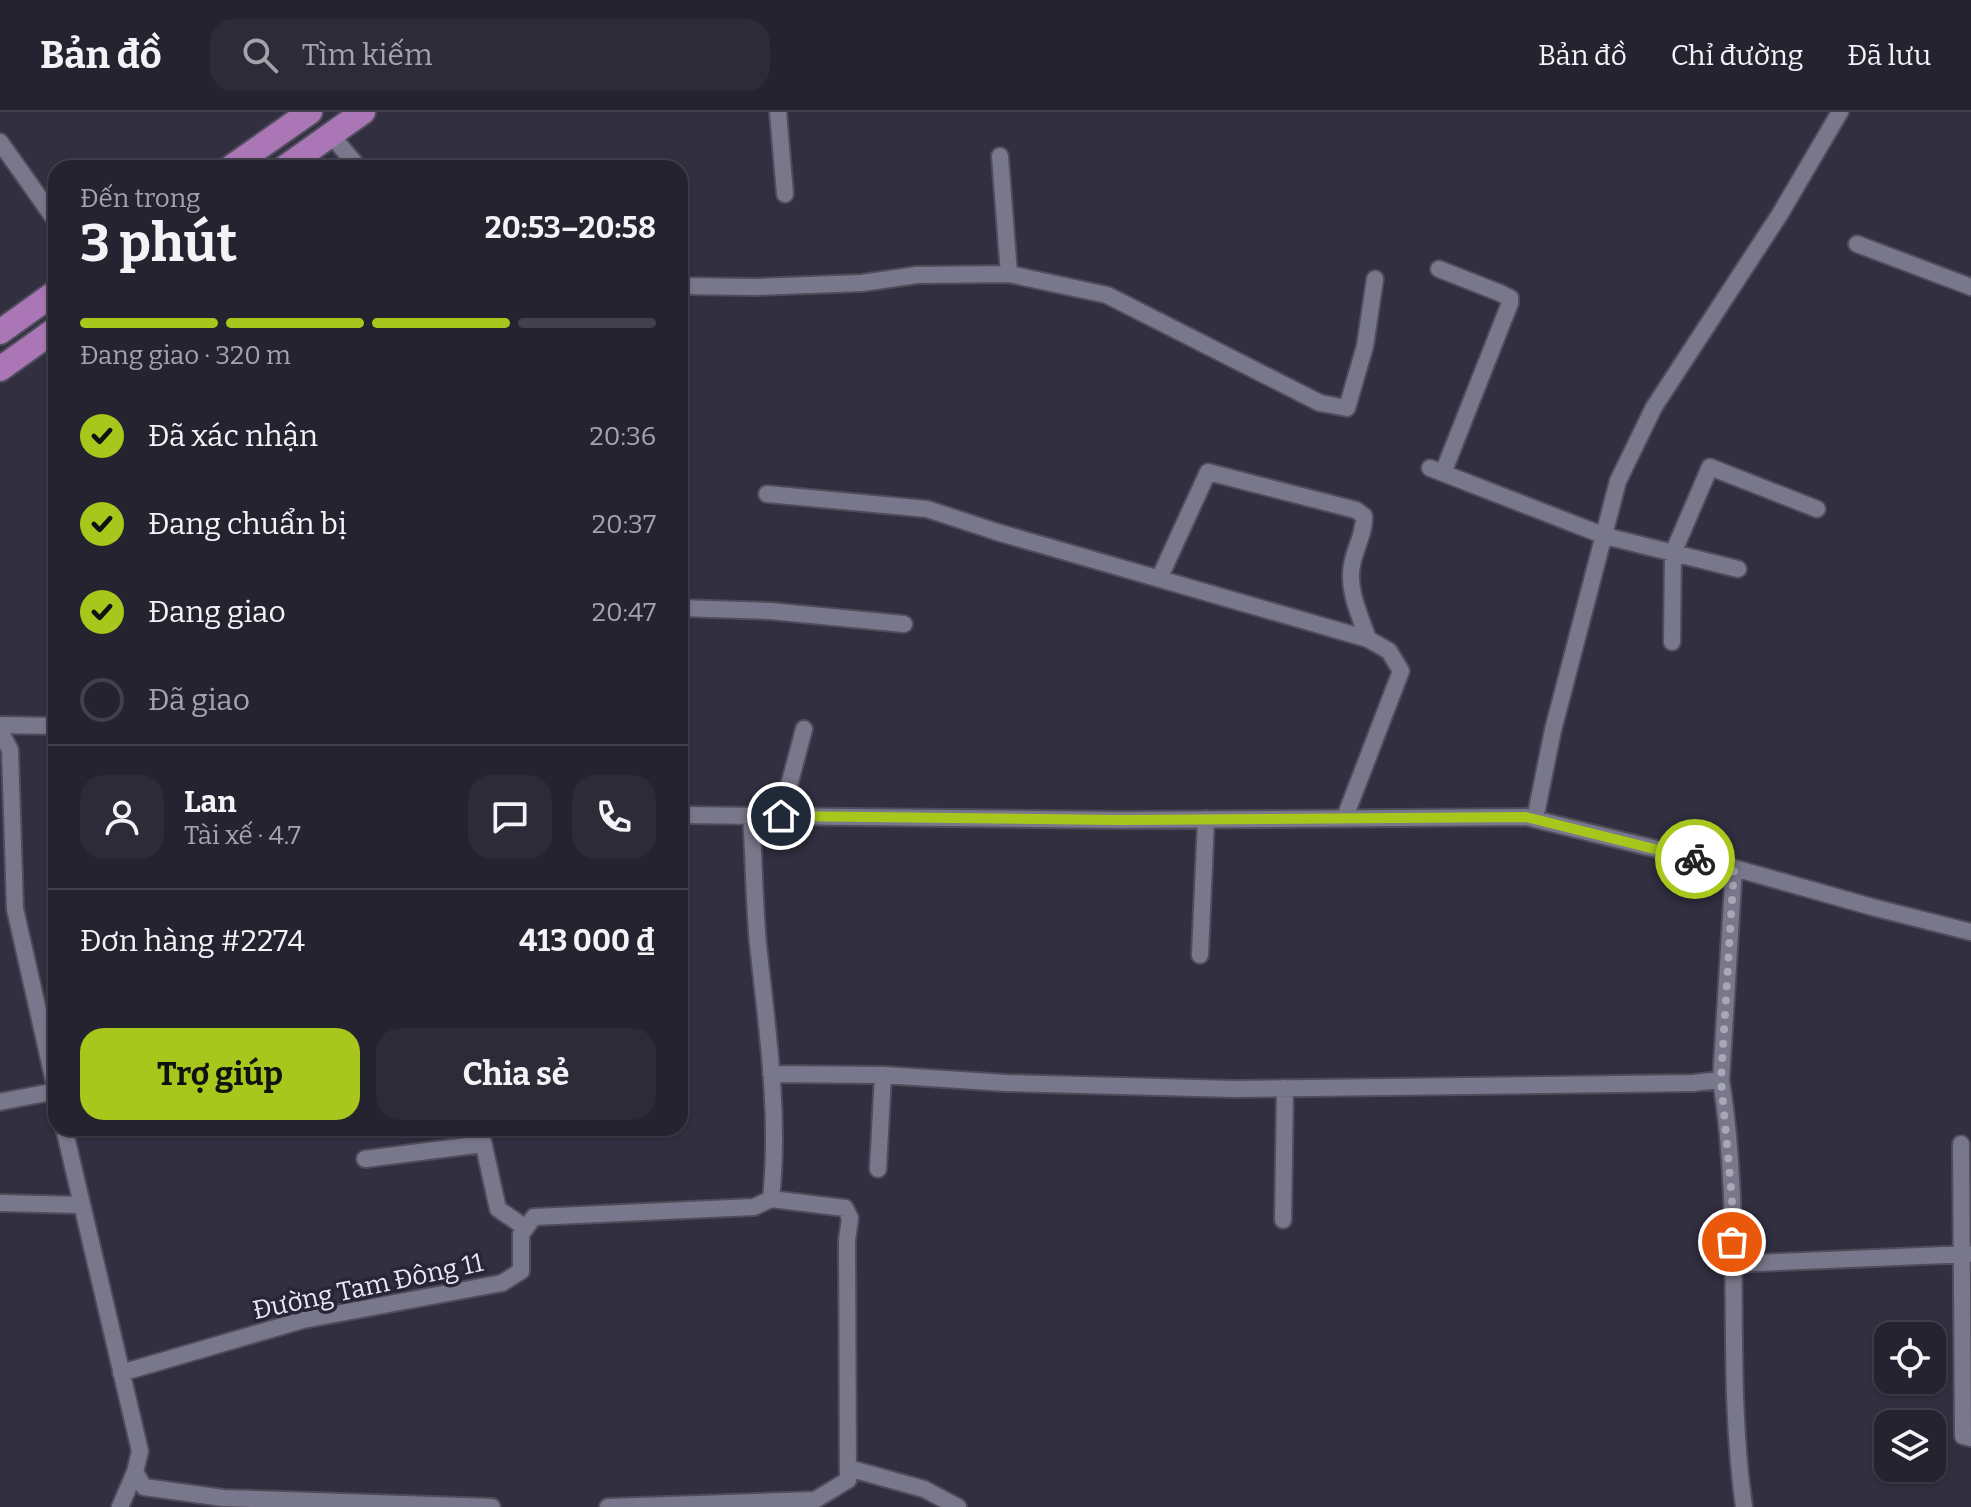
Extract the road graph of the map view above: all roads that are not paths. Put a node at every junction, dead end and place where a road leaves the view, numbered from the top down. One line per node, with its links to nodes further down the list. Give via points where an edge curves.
1 (310, 112): 8 (main road)
2 (363, 112): 5 (main road)
3 (778, 112): 11 (street)
4 (1840, 112): 25 (street, via 1654,407 1618,481)
5 (331, 135): 9 (main road); 10 (street)
6 (0, 142): 12 (street)
7 (1000, 156): 15 (street)
8 (241, 160)
9 (295, 160)
10 (352, 160)
11 (785, 194)
12 (48, 210)
13 (1857, 244): 18 (street)
14 (1439, 269): 25 (street, via 1500,293 1510,303 1436,470)
15 (1009, 274): 16 (street, via 1107,295 1320,403 1347,408 1365,346); 17 (street)
16 (1375, 279)
17 (688, 286)
18 (1971, 287)
19 (48, 298): 20 (main road)
20 (0, 332)
21 (48, 335): 22 (main road)
22 (0, 369)
23 (767, 494): 28 (street, via 927,509)
24 (1817, 509): 26 (street, via 1710,467)
25 (1605, 536): 26 (street); 41 (street)
26 (1673, 553): 27 (street); 32 (street)
27 (1738, 569)
28 (1159, 579): 31 (street); 31 (street, via 1208,472 1356,510 1364,516 1365,526 1351,568 1353,594)
29 (688, 608): 30 (street)
30 (904, 624)
31 (1368, 639): 39 (street, via 1389,651 1401,671)
32 (1672, 642)
33 (48, 726): 34 (street)
34 (0, 728): 45 (street, via 10,750 15,909)
35 (804, 729): 38 (street)
36 (688, 815): 37 (street)
37 (751, 816): 38 (street); 46 (street)
38 (781, 816): 40 (street)
39 (1345, 817): 40 (street); 41 (street)
40 (1206, 819): 44 (street)
41 (1535, 819): 42 (street)
42 (1734, 868): 43 (street); 48 (street)
43 (1971, 932)
44 (1200, 955)
45 (48, 1055)
46 (771, 1074): 47 (street); 57 (street)
47 (883, 1075): 49 (street, via 1006,1083); 56 (street)
48 (1721, 1080): 49 (street); 63 (street)
49 (1285, 1088): 60 (street)
50 (48, 1092): 51 (street)
51 (0, 1102)
52 (66, 1136): 59 (street)
53 (481, 1136): 55 (street); 61 (street, via 498,1209)
54 (1961, 1144): 62 (street)
55 (365, 1159)
56 (878, 1169)
57 (771, 1199): 61 (street, via 754,1207 534,1217); 66 (street, via 845,1208 850,1218)
58 (0, 1203): 59 (street)
59 (81, 1205): 64 (street)
60 (1283, 1220)
61 (526, 1228): 64 (street, Đường Tam Đông 11, via 521,1234 521,1271 502,1283 303,1320)
62 (1966, 1254): 63 (street); 65 (street, via 1963,1436)
63 (1733, 1264): 72 (street)
64 (121, 1373): 67 (street, via 140,1451)
65 (1971, 1438)
66 (848, 1468): 70 (street, via 848,1480 815,1500); 71 (street, via 924,1489)
67 (135, 1472): 68 (street); 69 (street, via 144,1487 223,1498)
68 (120, 1507)
69 (492, 1507)
70 (608, 1507)
71 (958, 1507)
72 (1744, 1507)

